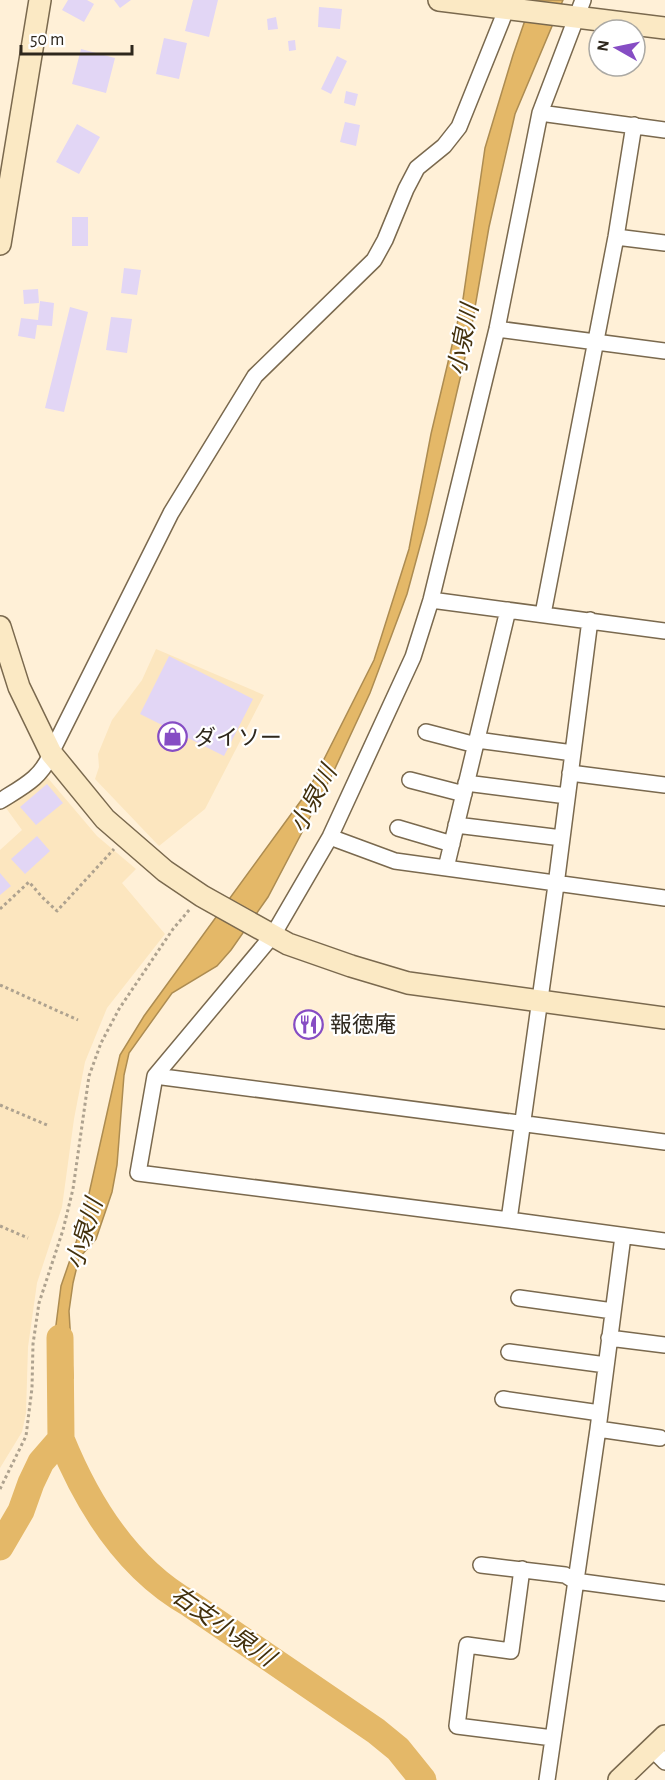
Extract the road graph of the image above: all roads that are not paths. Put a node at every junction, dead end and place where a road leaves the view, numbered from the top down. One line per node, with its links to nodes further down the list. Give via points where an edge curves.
1 (40, 0): 11 (street)
2 (439, 0): 3 (street)
3 (508, 5): 4 (street); 23 (street, via 459,127 444,146 417,168 374,260 255,376 171,513)
4 (580, 9): 5 (street); 6 (street)
5 (665, 28)
6 (540, 113): 7 (street); 12 (street)
7 (634, 125): 8 (street); 9 (street)
8 (665, 130)
9 (616, 237): 10 (street); 13 (street)
10 (665, 243)
11 (0, 244)
12 (497, 329): 13 (street); 15 (street)
13 (595, 342): 14 (street); 17 (street)
14 (665, 351)
15 (430, 600): 16 (street); 33 (street, via 413,657)
16 (508, 610): 17 (street); 22 (street)
17 (543, 614): 18 (street)
18 (590, 620): 19 (street); 24 (street)
19 (664, 626)
20 (0, 627): 23 (street, via 19,687)
21 (426, 732): 22 (street)
22 (476, 743): 24 (street); 28 (street)
23 (51, 753): 30 (street, via 46,766 30,782); 39 (street, via 105,819 165,871)
24 (573, 753): 25 (street)
25 (570, 773): 27 (street); 29 (street)
26 (410, 780): 28 (street)
27 (665, 785)
28 (465, 789): 29 (street); 31 (street)
29 (567, 796): 34 (street)
30 (0, 801)
31 (456, 825): 34 (street); 35 (street)
32 (398, 828): 35 (street)
33 (330, 837): 36 (street, via 395,861); 39 (street)
34 (562, 838): 37 (street)
35 (452, 843): 36 (street)
36 (446, 868): 37 (street)
37 (556, 885): 38 (street); 40 (street)
38 (665, 898)
39 (265, 931): 40 (street, via 288,944 408,983); 42 (street)
40 (538, 1001): 41 (street); 43 (street)
41 (665, 1018)
42 (155, 1076): 43 (street); 45 (street, via 138,1173)
43 (521, 1124): 44 (street); 45 (street)
44 (665, 1142)
45 (509, 1220): 46 (street)
46 (623, 1236): 47 (street); 49 (street)
47 (665, 1241)
48 (519, 1298): 49 (street)
49 (613, 1311): 50 (street)
50 (609, 1338): 51 (street); 53 (street)
51 (665, 1345)
52 (509, 1352): 53 (street)
53 (606, 1365): 55 (street)
54 (503, 1399): 55 (street)
55 (600, 1413): 56 (street)
56 (598, 1429): 57 (street); 60 (street)
57 (660, 1438)
58 (481, 1565): 59 (street)
59 (522, 1569): 60 (street, via 565,1575); 62 (street, via 511,1651 467,1646 457,1726)
60 (575, 1581): 61 (street); 62 (street)
61 (665, 1593)
62 (553, 1738): 64 (street)
63 (661, 1749): 65 (street)
64 (547, 1780)
65 (619, 1780)

